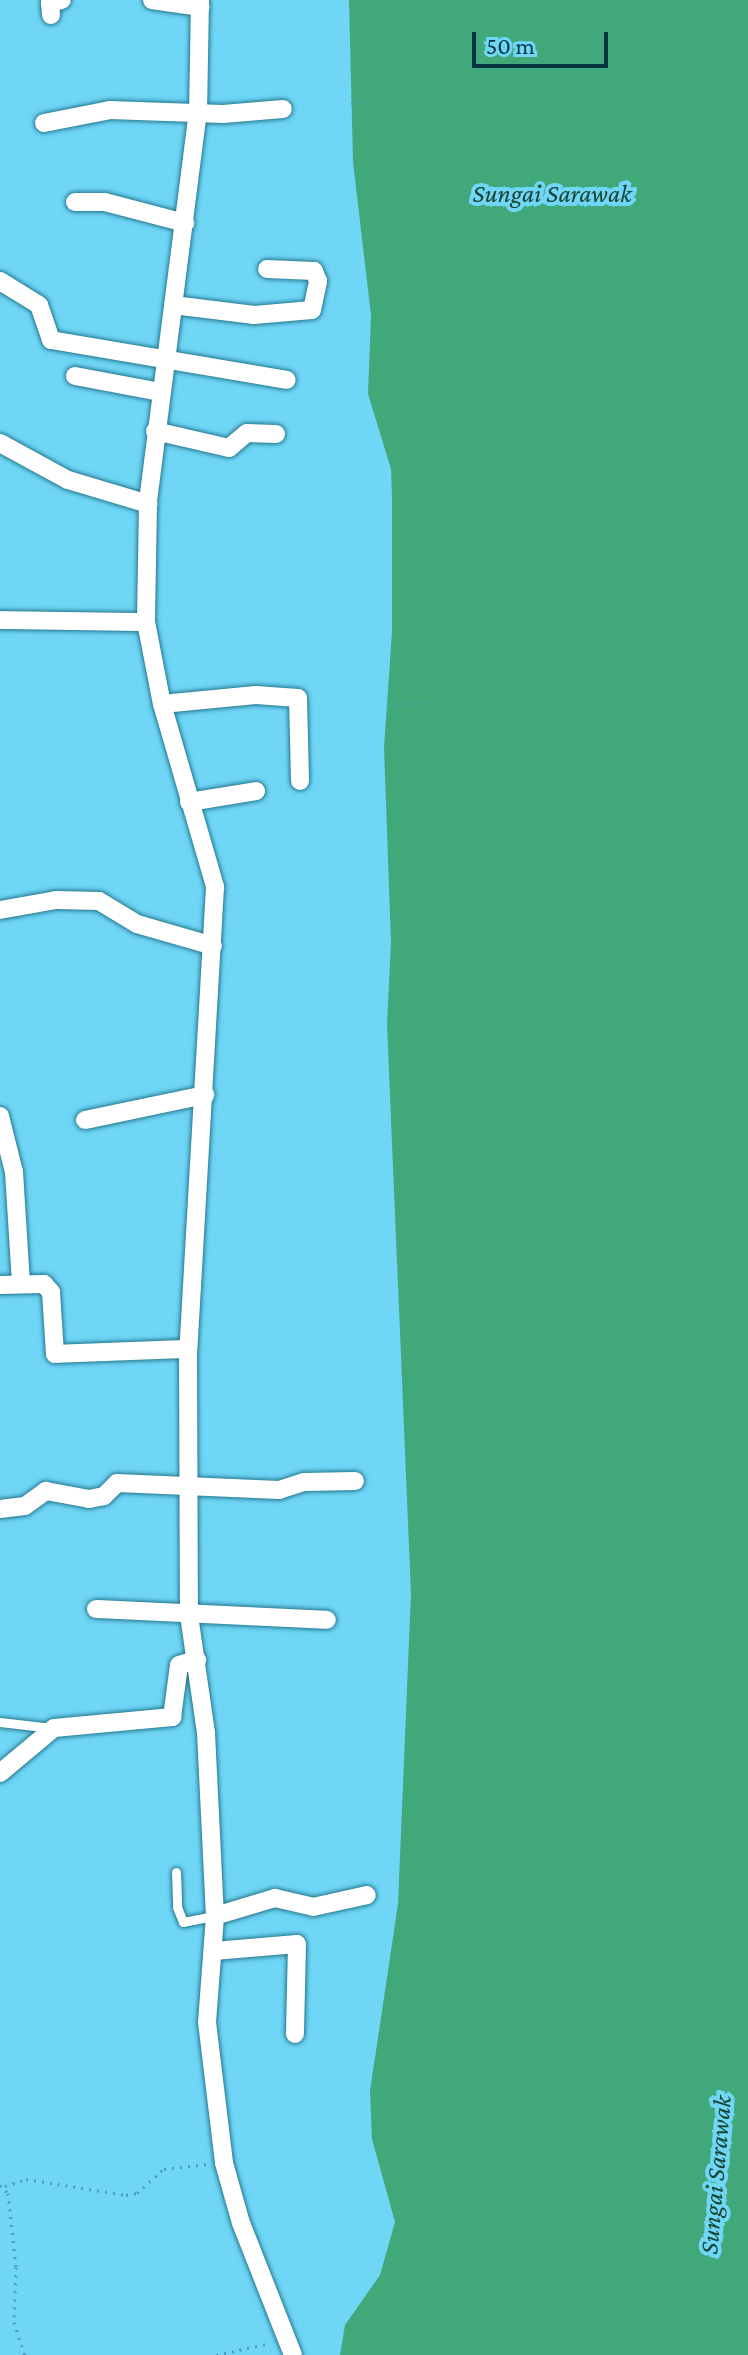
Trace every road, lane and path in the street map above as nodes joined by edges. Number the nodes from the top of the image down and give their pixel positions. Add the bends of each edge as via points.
1 (152, 0) edge
2 (200, 4) edge
3 (369, 101) dead end
4 (351, 103) dead end
5 (283, 109) dead end
6 (198, 111) junction
7 (44, 123) dead end
8 (75, 202) dead end
9 (185, 223) junction
10 (267, 269) dead end
11 (0, 281) edge
12 (173, 305) junction
13 (164, 361) junction
14 (75, 376) dead end
15 (287, 380) dead end
16 (160, 392) junction
17 (155, 431) junction
18 (276, 434) dead end
19 (0, 443) edge
20 (148, 504) junction
21 (0, 620) edge
22 (146, 622) junction
23 (423, 703) dead end
24 (162, 704) junction
25 (388, 704) dead end
26 (300, 781) dead end
27 (256, 791) dead end
28 (189, 802) junction
29 (0, 910) edge
30 (213, 946) junction
31 (205, 1095) junction
32 (0, 1116) edge
33 (85, 1120) dead end
34 (21, 1283) junction
35 (0, 1285) edge
36 (188, 1349) junction
37 (355, 1481) dead end
38 (188, 1489) junction
39 (0, 1509) edge
40 (96, 1609) dead end
41 (189, 1615) junction
42 (327, 1620) dead end
43 (197, 1660) junction
44 (0, 1722) edge
45 (54, 1728) junction
46 (0, 1773) edge
47 (176, 1872) dead end
48 (367, 1895) dead end
49 (215, 1916) junction
50 (214, 1951) junction
51 (295, 2034) dead end
52 (224, 2163) junction
53 (2, 2186) edge
54 (291, 2348) edge
55 (25, 2355) edge
56 (216, 2355) edge

1 - 2 street
2 - 6 street
3 - 4 path
5 - 6 street
6 - 7 street via 110,110
6 - 9 street
8 - 9 street via 105,202
9 - 12 street
10 - 12 street via 314,271 318,281 312,310 254,315
11 - 13 street via 39,305 51,340
12 - 13 street
13 - 15 street
13 - 16 street
14 - 16 street
16 - 17 street
17 - 18 street via 229,448 247,433
17 - 20 street
19 - 20 street via 68,480
20 - 22 street
21 - 22 street
22 - 24 street
23 - 25 path
24 - 26 street via 256,695 298,698
24 - 28 street
27 - 28 street
28 - 30 street via 215,887
29 - 30 street via 56,900 99,901 137,924
30 - 31 street
31 - 33 street
31 - 36 street
32 - 34 street via 14,1172
34 - 35 street
34 - 36 street via 44,1284 51,1292 55,1354
36 - 38 street
37 - 38 street via 304,1482 279,1490
38 - 39 street via 117,1483 104,1496 89,1499 46,1491 25,1506
38 - 41 street
40 - 41 street
41 - 42 street
41 - 43 street
43 - 45 street via 179,1665 172,1717
43 - 49 street
44 - 45 lane
45 - 46 street
47 - 49 lane via 183,1922
48 - 49 street via 313,1907 275,1898
49 - 50 street
50 - 51 street via 297,1944
50 - 52 street via 207,2022
52 - 53 path via 164,2169 137,2193 126,2195 26,2179
52 - 54 street via 241,2223
53 - 55 path via 16,2267 14,2322
54 - 56 path

